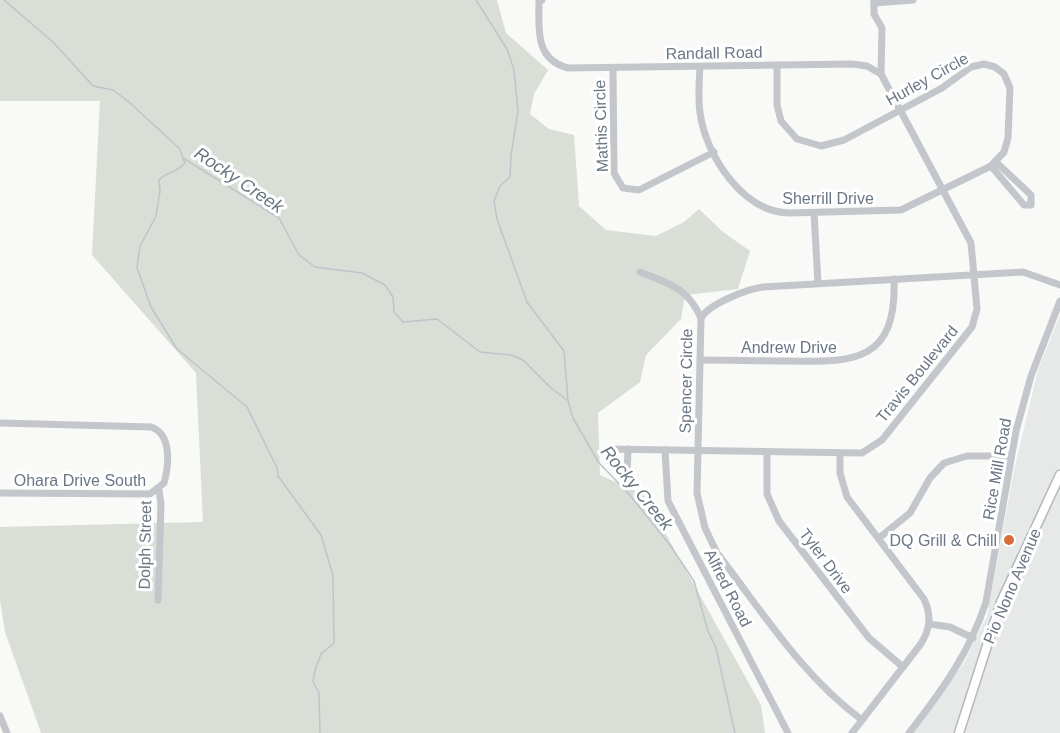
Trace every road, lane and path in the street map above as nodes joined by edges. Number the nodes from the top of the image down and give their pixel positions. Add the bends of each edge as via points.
1 (541, 0) edge
2 (913, 0) edge
3 (874, 1) edge
4 (777, 65) junction
5 (700, 67) junction
6 (613, 68) junction
7 (881, 74) junction
8 (901, 110) junction
9 (714, 152) junction
10 (994, 164) junction
11 (944, 190) junction
12 (814, 213) junction
13 (640, 272) dead end
14 (976, 275) junction
15 (894, 279) junction
16 (818, 283) junction
17 (1060, 285) edge
18 (1060, 301) edge
19 (701, 318) junction
20 (700, 360) junction
21 (0, 423) edge
22 (607, 449) dead end
23 (628, 449) junction
24 (665, 450) junction
25 (698, 451) junction
26 (768, 452) junction
27 (840, 454) junction
28 (1011, 456) junction
29 (627, 475) dead end
30 (1060, 475) edge
31 (159, 490) junction
32 (0, 493) edge
33 (879, 538) junction
34 (158, 600) dead end
35 (929, 624) junction
36 (973, 638) junction
37 (903, 667) junction
38 (0, 716) edge
39 (862, 720) junction
40 (4, 731) edge
41 (788, 733) edge
42 (852, 733) edge
43 (909, 733) edge
44 (959, 733) edge

1 - 6 street, Randall Road via 539,38 548,58 568,68
2 - 3 street
3 - 7 street via 874,14 882,28
4 - 5 street, Randall Road
4 - 7 street, Randall Road via 861,64
4 - 8 street, Hurley Circle via 779,116 787,130 802,142 833,145
5 - 6 street, Randall Road
5 - 9 street, Sherrill Drive via 700,113
6 - 9 street, Mathis Circle via 614,173 623,188 639,190
7 - 8 street, Travis Boulevard
8 - 10 street, Hurley Circle via 971,67 995,67 1010,87 1007,145
8 - 11 street, Travis Boulevard
9 - 12 street, Sherrill Drive via 738,190 757,205 776,212
10 - 10 street via 1031,195 1031,205 1024,205
10 - 11 street
11 - 12 street, Sherrill Drive via 901,210
11 - 14 street, Travis Boulevard via 970,239
12 - 16 street
13 - 19 street via 681,290
14 - 15 street, Spencer Circle
14 - 17 street, Spencer Circle via 1023,272
14 - 27 street, Travis Boulevard via 976,314 969,331 882,440 862,453
15 - 16 street, Spencer Circle
15 - 20 street, Andrew Drive via 894,310 888,328 877,343 857,357 831,363
16 - 19 street, Spencer Circle via 754,288 708,309
18 - 28 street, Rice Mill Road via 1031,376
19 - 20 street, Spencer Circle
20 - 25 street, Spencer Circle
21 - 31 street, Dolph Street via 155,429 167,446 165,479
22 - 23 street, Travis Boulevard
23 - 24 street, Travis Boulevard
23 - 29 street
24 - 25 street, Travis Boulevard
24 - 41 street, Alfred Road via 668,501
25 - 26 street, Travis Boulevard
25 - 39 street, Spencer Circle via 699,504 717,553 823,688
26 - 27 street, Travis Boulevard
26 - 37 street, Tyler Drive via 767,490 779,521 869,638
27 - 33 street via 840,473 848,497
28 - 33 street via 967,456 944,463 930,478 910,513
28 - 36 street, Rice Mill Road via 986,602
30 - 44 main road, Pio Nono Avenue via 1001,602
31 - 32 street, Ohara Drive South via 146,495
31 - 34 street, Dolph Street
33 - 35 street via 924,599
35 - 36 street via 951,627
35 - 37 street
36 - 43 street, Rice Mill Road via 951,677
37 - 39 street
38 - 40 street
39 - 42 street

